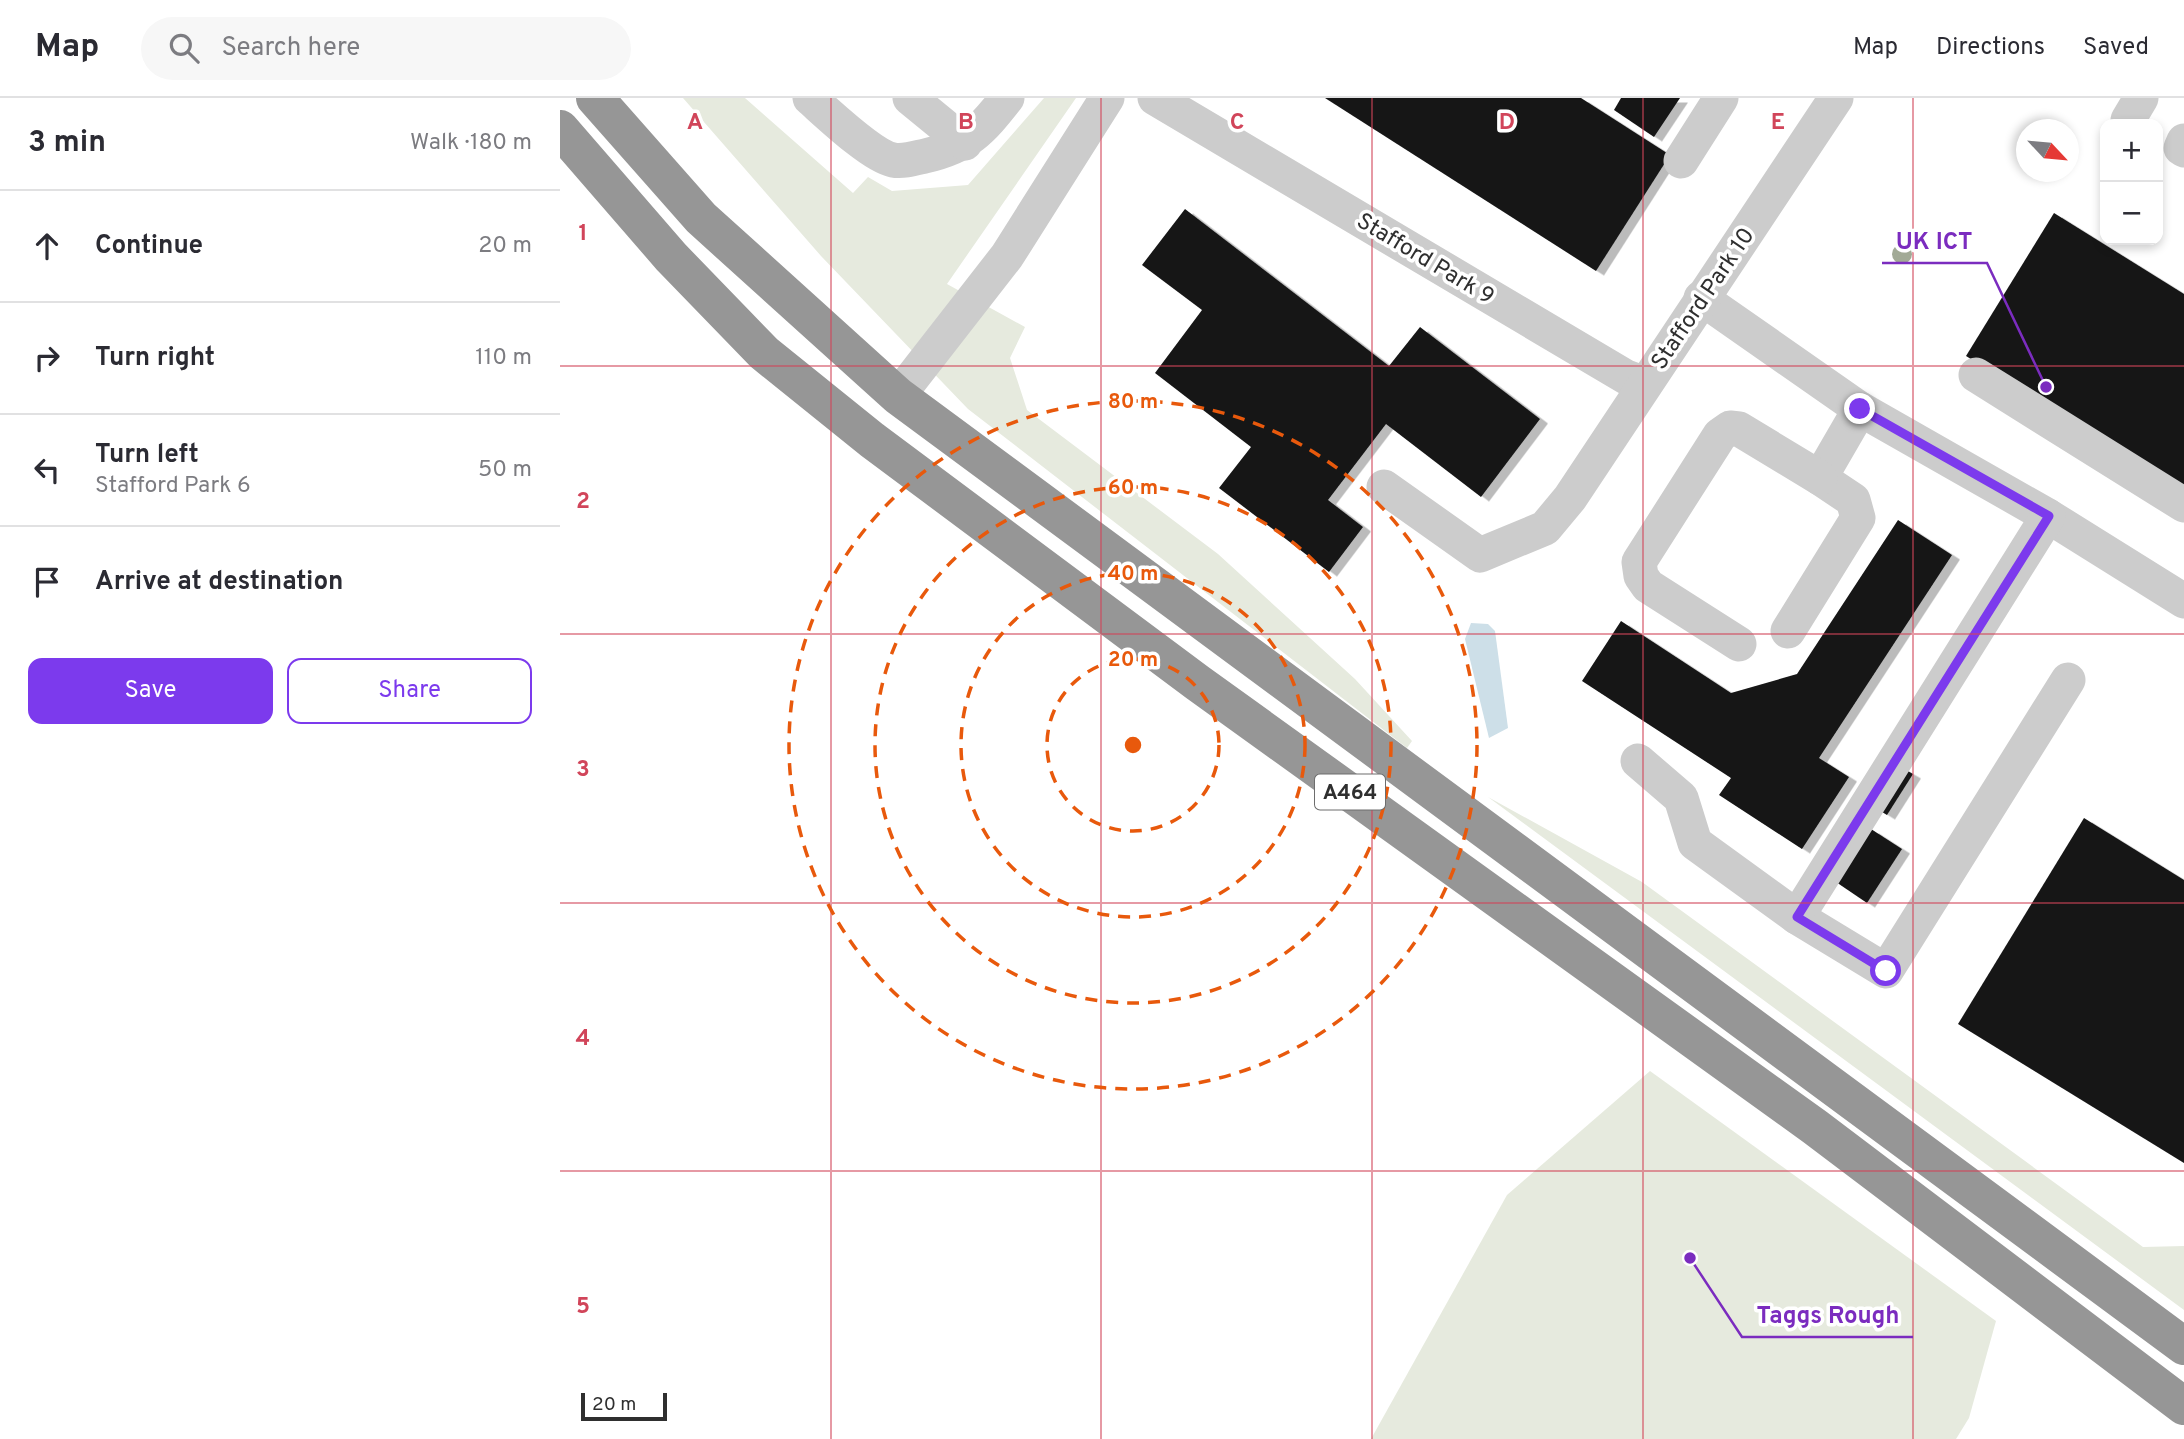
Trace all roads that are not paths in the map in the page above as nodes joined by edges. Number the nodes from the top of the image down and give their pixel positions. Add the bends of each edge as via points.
1 (595, 98) edge
2 (810, 98) edge
3 (910, 98) edge
4 (1007, 98) edge
5 (1107, 98) edge
6 (1155, 98) edge
7 (1721, 98) edge
8 (1836, 98) edge
9 (560, 129) edge
10 (2184, 141) edge
11 (965, 143) junction
12 (2184, 150) edge
13 (1681, 161) dead end
14 (1700, 298) junction
15 (1976, 375) dead end
16 (1645, 384) junction
17 (898, 396) junction
18 (1860, 409) junction
19 (1820, 478) junction
20 (1384, 487) dead end
21 (2184, 505) edge
22 (2049, 516) junction
23 (2184, 601) edge
24 (1788, 631) dead end
25 (1739, 644) dead end
26 (2068, 680) dead end
27 (1638, 761) dead end
28 (1797, 917) junction
29 (2184, 1346) edge
30 (2184, 1406) edge

1 - 17 highway, A464 via 701,218
2 - 11 street via 892,160
3 - 11 street
4 - 11 street
5 - 17 street via 1007,256
6 - 16 street, Stafford Park 9 via 1626,377
7 - 13 street
8 - 14 street, Stafford Park 10
9 - 30 highway, A464 via 671,257 764,354 873,440 1198,683 1815,1127
10 - 12 street
14 - 16 street, Stafford Park 10
14 - 18 street
15 - 21 street
16 - 20 street, Stafford Park 10 via 1545,528 1480,555
17 - 29 highway, A464
18 - 19 street
18 - 22 street
19 - 24 street via 1853,500 1858,518
19 - 25 street via 1730,428 1720,435 1639,562 1640,576 1648,586
22 - 23 street
22 - 28 street
26 - 28 street via 1886,971
27 - 28 street via 1681,798 1695,843

